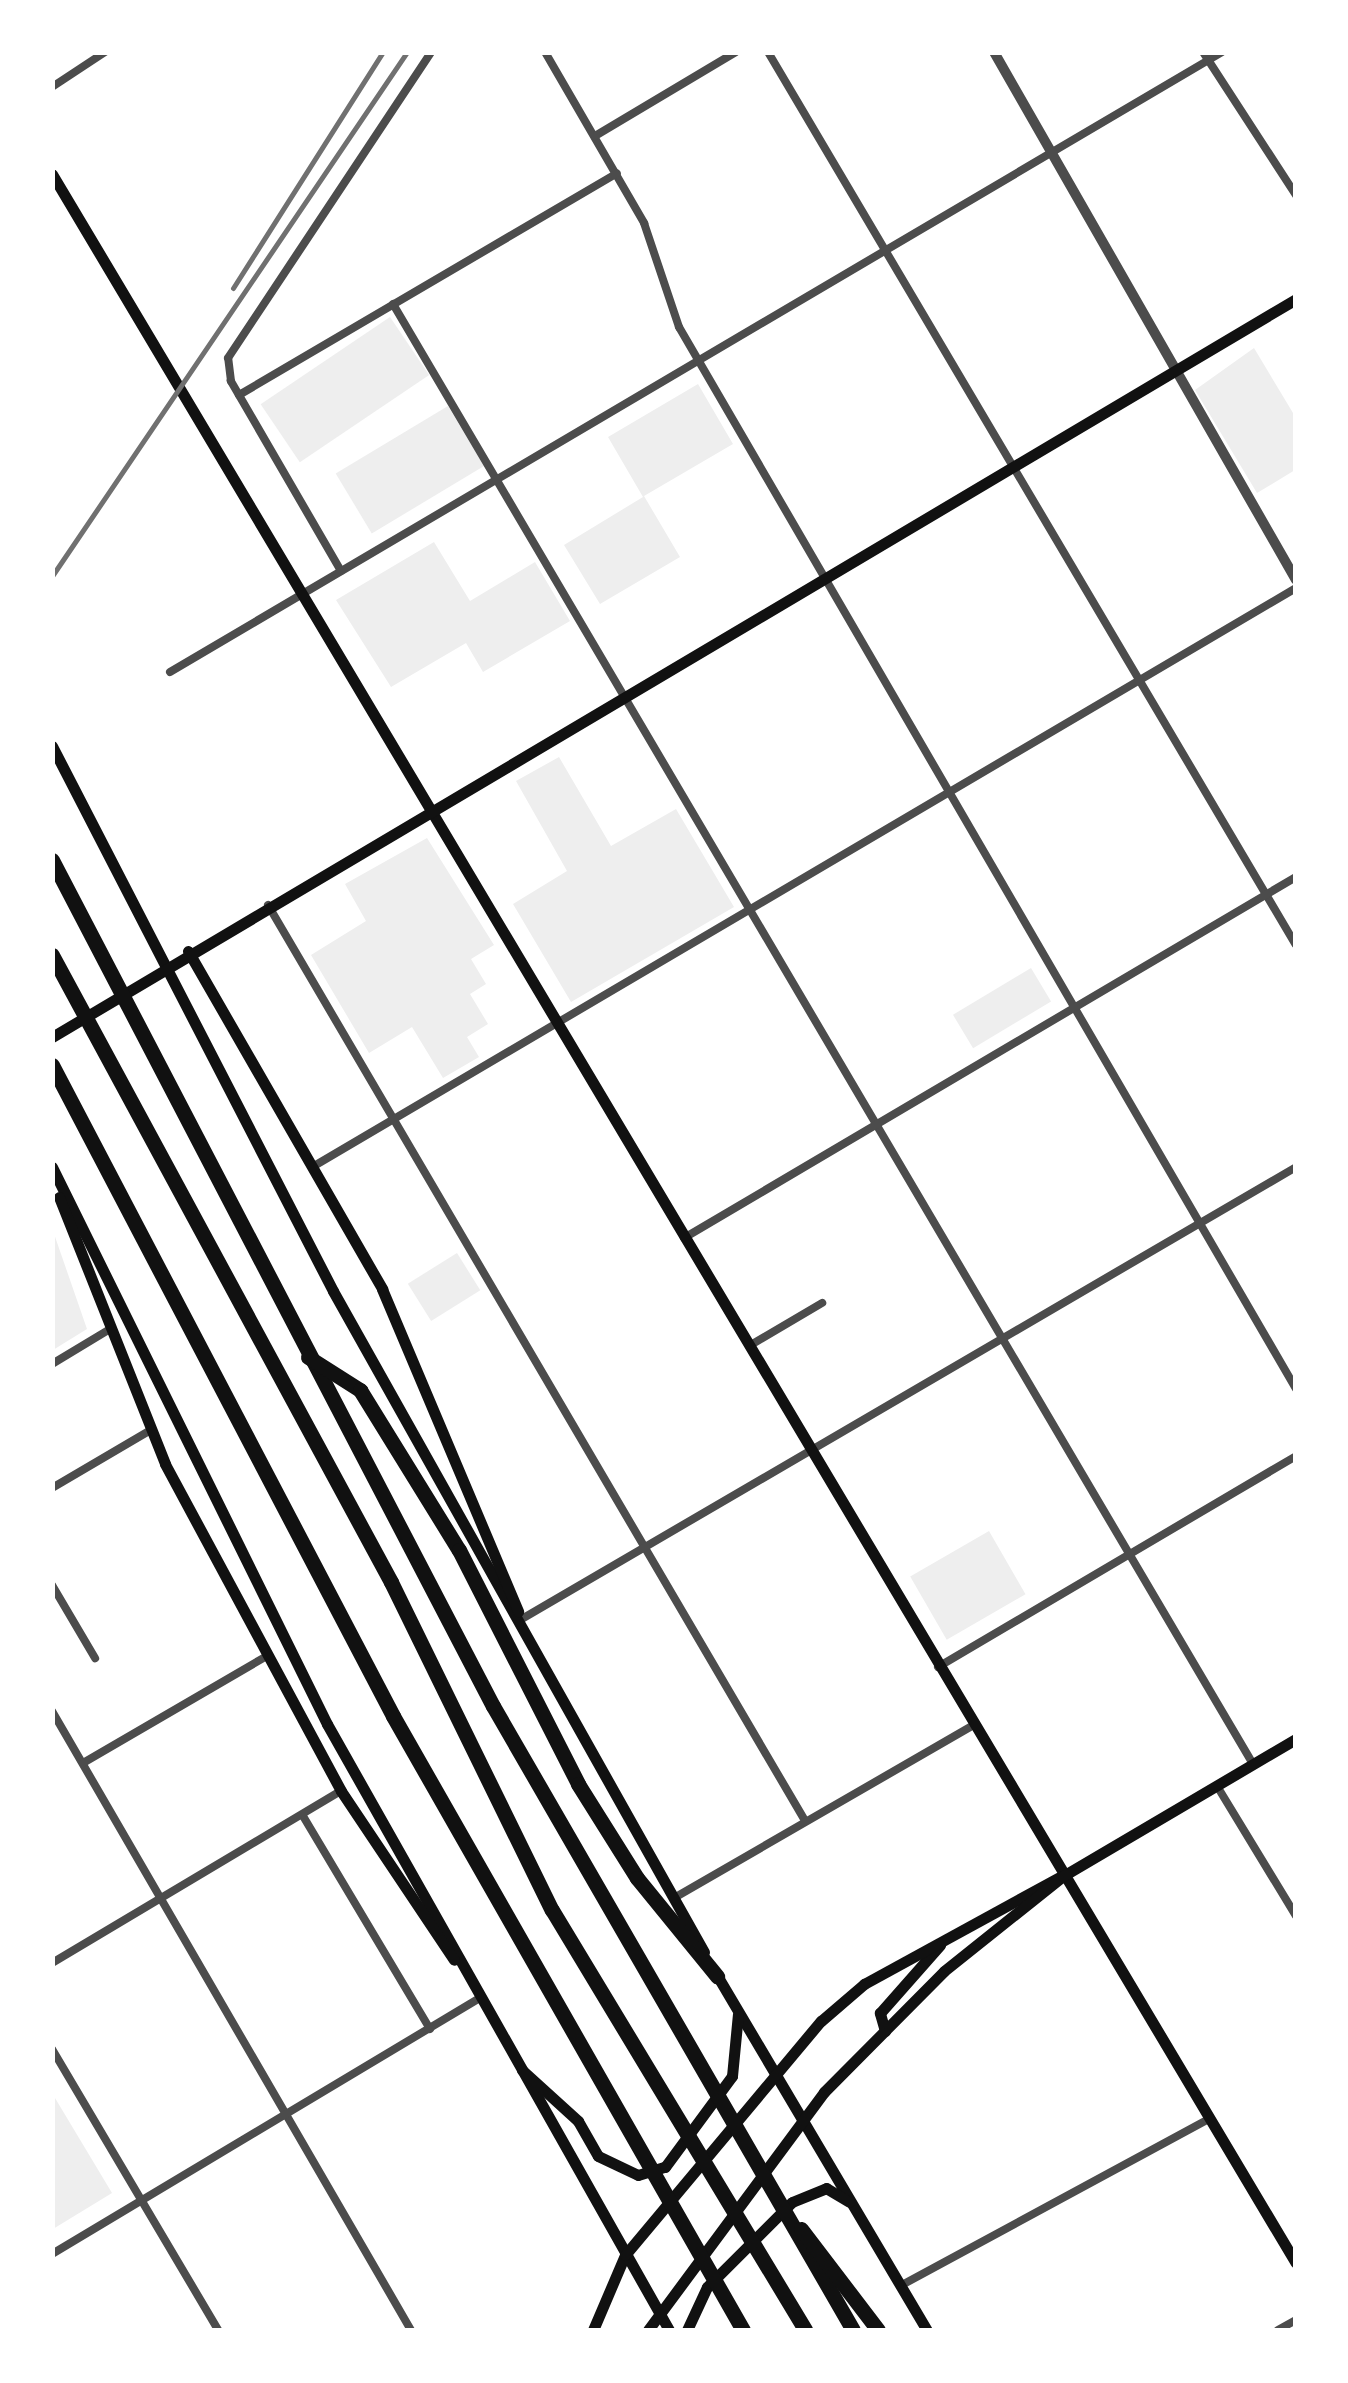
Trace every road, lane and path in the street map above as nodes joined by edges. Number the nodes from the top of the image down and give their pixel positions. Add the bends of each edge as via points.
1 (105, 52) edge
2 (431, 52) edge
3 (545, 52) edge
4 (736, 52) edge
5 (768, 52) edge
6 (994, 52) edge
7 (1203, 52) edge
8 (1222, 52) edge
9 (1213, 58) junction
10 (52, 88) edge
11 (595, 136) junction
12 (1052, 153) junction
13 (617, 172) junction
14 (52, 174) edge
15 (1296, 195) edge
16 (887, 250) junction
17 (1296, 299) edge
18 (394, 304) junction
19 (698, 361) junction
20 (1176, 372) junction
21 (239, 395) junction
22 (1013, 464) junction
23 (497, 479) junction
24 (341, 571) junction
25 (823, 578) junction
26 (1296, 580) edge
27 (1296, 588) edge
28 (303, 593) junction
29 (170, 672) dead end
30 (1140, 680) junction
31 (627, 693) junction
32 (52, 746) edge
33 (951, 791) junction
34 (428, 810) junction
35 (52, 860) edge
36 (1296, 877) edge
37 (1266, 894) junction
38 (268, 905) junction
39 (754, 908) junction
40 (1296, 945) edge
41 (188, 951) junction
42 (52, 955) edge
43 (1078, 1005) junction
44 (559, 1022) junction
45 (52, 1038) edge
46 (52, 1065) edge
47 (394, 1119) junction
48 (880, 1123) junction
49 (314, 1166) junction
50 (1296, 1167) edge
51 (52, 1168) edge
52 (52, 1179) edge
53 (1200, 1224) junction
54 (683, 1239) junction
55 (822, 1304) dead end
56 (110, 1330) junction
57 (1006, 1338) junction
58 (749, 1346) junction
59 (304, 1354) junction
60 (52, 1364) edge
61 (1296, 1389) edge
62 (149, 1431) junction
63 (812, 1452) junction
64 (1296, 1456) edge
65 (52, 1488) edge
66 (648, 1546) junction
67 (1131, 1553) junction
68 (52, 1585) edge
69 (520, 1620) junction
70 (265, 1657) junction
71 (95, 1658) dead end
72 (938, 1667) junction
73 (52, 1711) edge
74 (970, 1727) junction
75 (1296, 1739) edge
76 (83, 1762) junction
77 (1253, 1764) junction
78 (1216, 1786) junction
79 (341, 1791) junction
80 (303, 1816) junction
81 (804, 1820) junction
82 (1063, 1876) junction
83 (164, 1897) junction
84 (674, 1898) junction
85 (1296, 1916) edge
86 (942, 1942) junction
87 (52, 1963) edge
88 (717, 1976) junction
89 (479, 1998) junction
90 (738, 2012) junction
91 (430, 2029) junction
92 (885, 2031) junction
93 (52, 2049) edge
94 (512, 2060) junction
95 (771, 2070) junction
96 (291, 2115) junction
97 (1209, 2119) junction
98 (802, 2120) junction
99 (143, 2201) junction
100 (852, 2204) junction
101 (52, 2254) edge
102 (625, 2255) junction
103 (1296, 2264) edge
104 (823, 2266) junction
105 (900, 2286) junction
106 (658, 2312) junction
107 (1296, 2320) edge
108 (741, 2327) edge
109 (218, 2330) edge
110 (411, 2330) edge
111 (592, 2330) edge
112 (648, 2330) edge
113 (669, 2330) edge
114 (687, 2330) edge
115 (805, 2330) edge
116 (853, 2330) edge
117 (878, 2330) edge
118 (927, 2330) edge
119 (1278, 2330) edge

1 - 10 street
2 - 21 street via 228,358
3 - 11 street
4 - 11 street
5 - 16 street
6 - 12 street
7 - 9 street
8 - 9 street
9 - 12 street
9 - 15 street
11 - 13 street
12 - 16 street
12 - 20 street
13 - 18 street
13 - 19 street
14 - 28 main road
16 - 19 street
16 - 22 street
17 - 20 main road
18 - 21 street
18 - 23 street
19 - 23 street
19 - 25 street
20 - 22 main road
20 - 26 street
21 - 24 street
22 - 25 main road
22 - 30 street
23 - 24 street
23 - 31 street
24 - 28 street
25 - 31 main road
25 - 33 street
27 - 30 street
28 - 29 street
28 - 34 main road
30 - 33 street
30 - 37 street
31 - 34 main road
31 - 39 street
32 - 69 main road
33 - 39 street
33 - 43 street
34 - 38 main road
34 - 44 main road
35 - 59 highway
36 - 37 street
37 - 40 street
37 - 43 street
38 - 41 main road
38 - 47 street
39 - 44 street
39 - 48 street
41 - 45 main road
41 - 49 main road
42 - 115 highway via 391,1582 552,1910
43 - 48 street
43 - 53 street
44 - 47 street
44 - 54 main road
46 - 108 highway via 394,1716
47 - 49 street
47 - 66 street
48 - 54 street
48 - 57 street
49 - 69 main road via 411,1352 516,1592
50 - 53 street
51 - 89 main road via 327,1724
52 - 56 main road
53 - 57 street
53 - 61 street
54 - 58 main road
55 - 58 street
56 - 60 street
56 - 62 main road
57 - 63 street
57 - 67 street
58 - 63 main road
59 - 88 highway via 360,1390 459,1550 578,1784 637,1878
59 - 104 highway via 769,2191
62 - 65 street
62 - 70 main road
63 - 66 street
63 - 72 main road
64 - 67 street
66 - 69 street
66 - 81 street
67 - 72 street
67 - 77 street
68 - 71 street
69 - 84 main road
70 - 76 street
70 - 79 main road
72 - 74 main road
73 - 76 street
74 - 81 street
74 - 82 main road
75 - 77 main road
76 - 83 street
77 - 78 main road
78 - 82 main road
78 - 85 street
79 - 80 street
79 - 89 main road
80 - 83 street
80 - 91 street
81 - 84 street
82 - 86 main road via 1038,1881
82 - 92 main road via 986,1933
82 - 97 main road
83 - 87 street
83 - 96 street
84 - 88 main road
86 - 92 main road via 880,2014
86 - 95 main road via 864,1984
88 - 90 main road
89 - 91 street
89 - 94 main road
90 - 94 main road via 732,2076 665,2167 638,2176 598,2156 578,2121
90 - 95 main road
91 - 96 street
92 - 98 main road
93 - 99 street
94 - 102 main road
95 - 98 main road
95 - 102 main road
96 - 99 street
96 - 110 street
97 - 103 main road
97 - 105 street
98 - 100 main road
98 - 106 main road
99 - 101 street
99 - 109 street
100 - 105 main road
100 - 114 main road via 826,2188 792,2202 707,2287
102 - 106 main road
102 - 111 main road
104 - 116 highway
104 - 117 highway
105 - 118 main road
106 - 112 main road
106 - 113 main road
107 - 119 street

